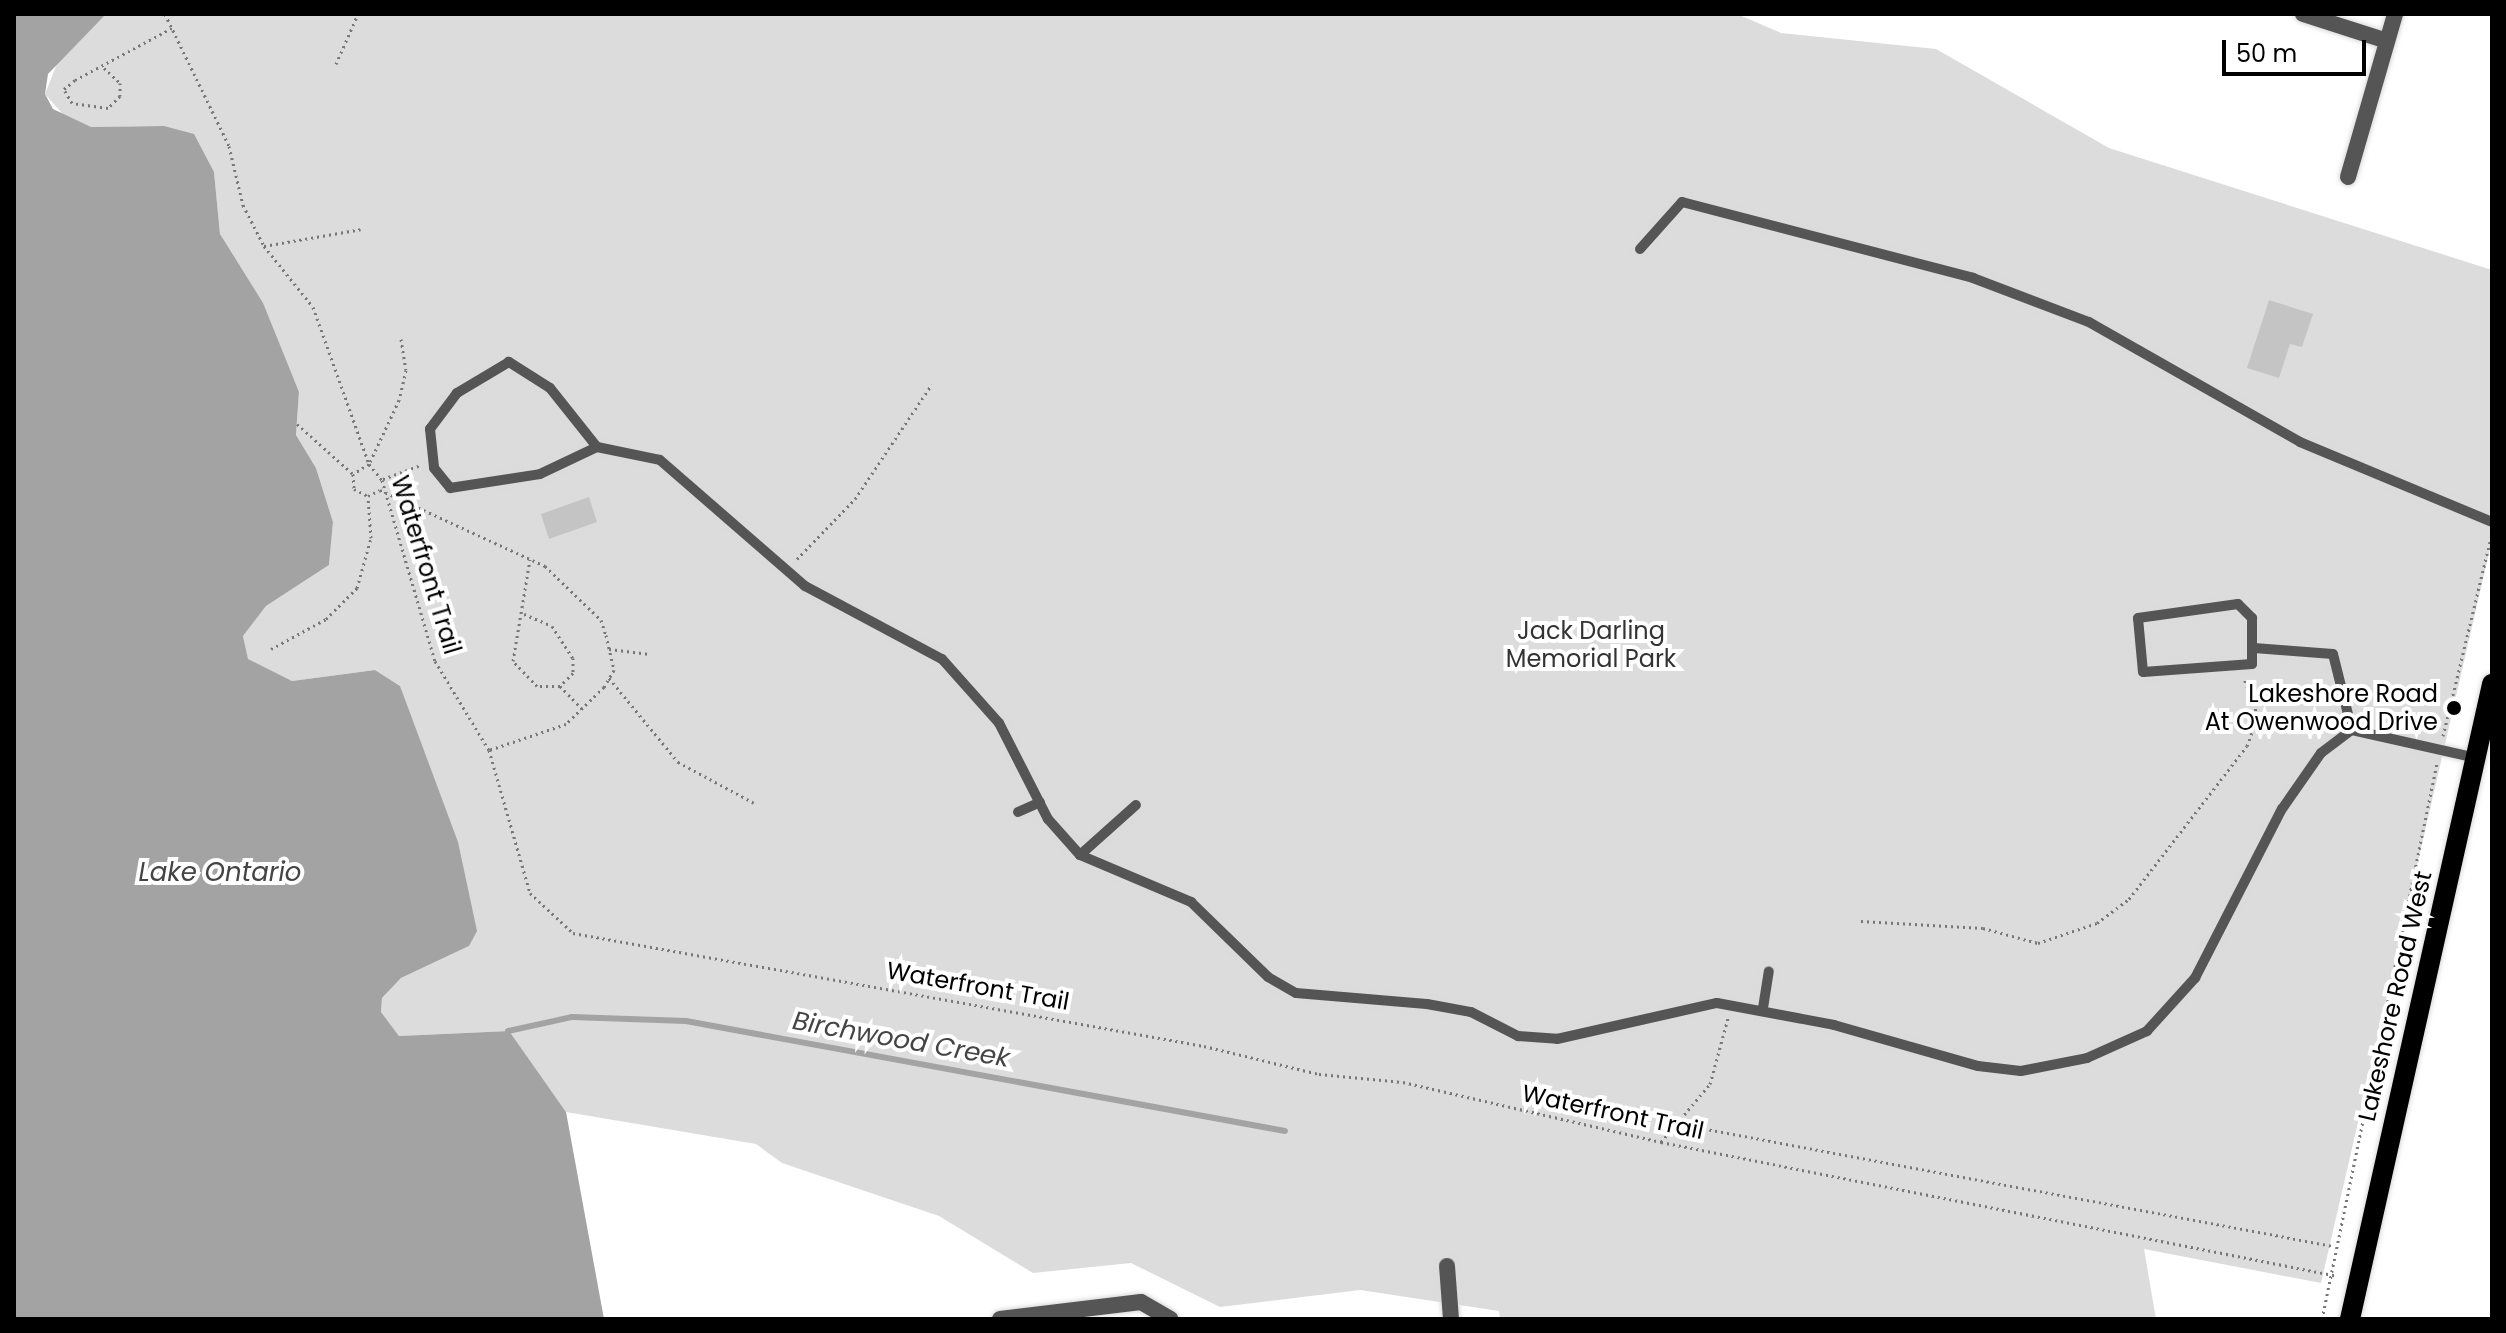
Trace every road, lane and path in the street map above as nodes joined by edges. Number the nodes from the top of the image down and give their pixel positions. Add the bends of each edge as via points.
1 (165, 14) edge
2 (358, 14) edge
3 (2303, 14) edge
4 (2395, 14) edge
5 (172, 28) junction
6 (2387, 41) junction
7 (336, 64) dead end
8 (104, 68) junction
9 (2348, 177) dead end
10 (361, 229) dead end
11 (264, 246) junction
12 (1640, 249) dead end
13 (401, 339) dead end
14 (932, 384) dead end
15 (297, 424) dead end
16 (597, 447) junction
17 (432, 460) junction
18 (369, 464) junction
19 (353, 474) junction
20 (382, 480) junction
21 (380, 490) junction
22 (368, 496) junction
23 (2492, 522) edge
24 (2491, 538) edge
25 (530, 559) junction
26 (787, 572) junction
27 (524, 614) junction
28 (2254, 648) junction
29 (271, 649) dead end
30 (609, 649) junction
31 (648, 654) dead end
32 (2240, 666) junction
33 (609, 678) junction
34 (2492, 684) edge
35 (560, 686) junction
36 (582, 709) junction
37 (2447, 721) dead end
38 (2352, 730) junction
39 (489, 750) junction
40 (2476, 758) junction
41 (2432, 783) dead end
42 (1040, 802) junction
43 (754, 803) dead end
44 (1136, 805) dead end
45 (1018, 812) dead end
46 (1080, 855) junction
47 (1861, 921) dead end
48 (1769, 971) dead end
49 (1729, 1003) junction
50 (1763, 1008) junction
51 (1674, 1123) junction
52 (1661, 1142) junction
53 (2333, 1246) junction
54 (1447, 1266) dead end
55 (2332, 1274) junction
56 (1169, 1316) edge
57 (1000, 1319) edge
58 (1451, 1319) edge
59 (2322, 1319) edge
60 (2350, 1319) edge

1 - 5 path, Waterfront Trail
2 - 7 path
3 - 6 street
4 - 6 street
5 - 8 path via 115,54
5 - 11 path, Waterfront Trail via 229,146 243,205
6 - 9 street
8 - 8 path via 120,83 120,96 108,108 72,103 64,89
10 - 11 path
11 - 18 path, Waterfront Trail via 313,307
12 - 23 lane via 1682,202 1973,278 2089,322 2300,442
13 - 18 path via 406,370 399,400
14 - 26 path via 855,499
15 - 19 path
16 - 17 lane via 563,467 472,489 450,488
16 - 17 lane via 550,388 509,362 434,415
16 - 26 lane via 643,452 679,472
17 - 20 path
18 - 19 path
18 - 20 path, Waterfront Trail
19 - 22 path via 354,489
20 - 21 path, Waterfront Trail
21 - 22 path
21 - 25 path
21 - 39 path, Waterfront Trail via 435,661
22 - 29 path via 371,538 357,588 326,619
24 - 37 path
25 - 27 path
25 - 30 path via 601,620
26 - 42 lane via 942,659 999,723
27 - 35 path via 552,626 573,658 573,673
27 - 35 path via 511,649 518,672 537,686
28 - 32 lane via 2252,664
28 - 32 lane via 2252,618 2238,604 2138,618 2143,672
28 - 38 lane via 2333,654
30 - 31 path
30 - 33 path
32 - 47 path via 2258,716 2247,746 2129,899 2097,923 2038,943 1983,928
33 - 36 path
33 - 43 path via 678,762 716,789
34 - 40 main road, Lakeshore Road West
35 - 36 path
36 - 39 path via 540,738
38 - 40 lane
38 - 50 lane via 2321,753 2282,809 2195,978 2147,1031 2118,1047 2058,1067 1992,1067
39 - 52 path, Waterfront Trail via 530,893 573,933 1189,1043 1319,1074 1403,1082
40 - 60 main road, Lakeshore Road West
41 - 53 path
42 - 45 lane
42 - 46 lane
44 - 46 lane
46 - 49 lane via 1191,902 1268,977 1323,1001 1427,1004 1471,1012 1518,1036 1557,1039 1671,1008
48 - 50 lane
49 - 50 lane
49 - 51 path via 1710,1084
51 - 52 path
51 - 53 path
52 - 55 path, Waterfront Trail
53 - 55 path
54 - 58 street
55 - 59 path
56 - 57 street via 1141,1302

